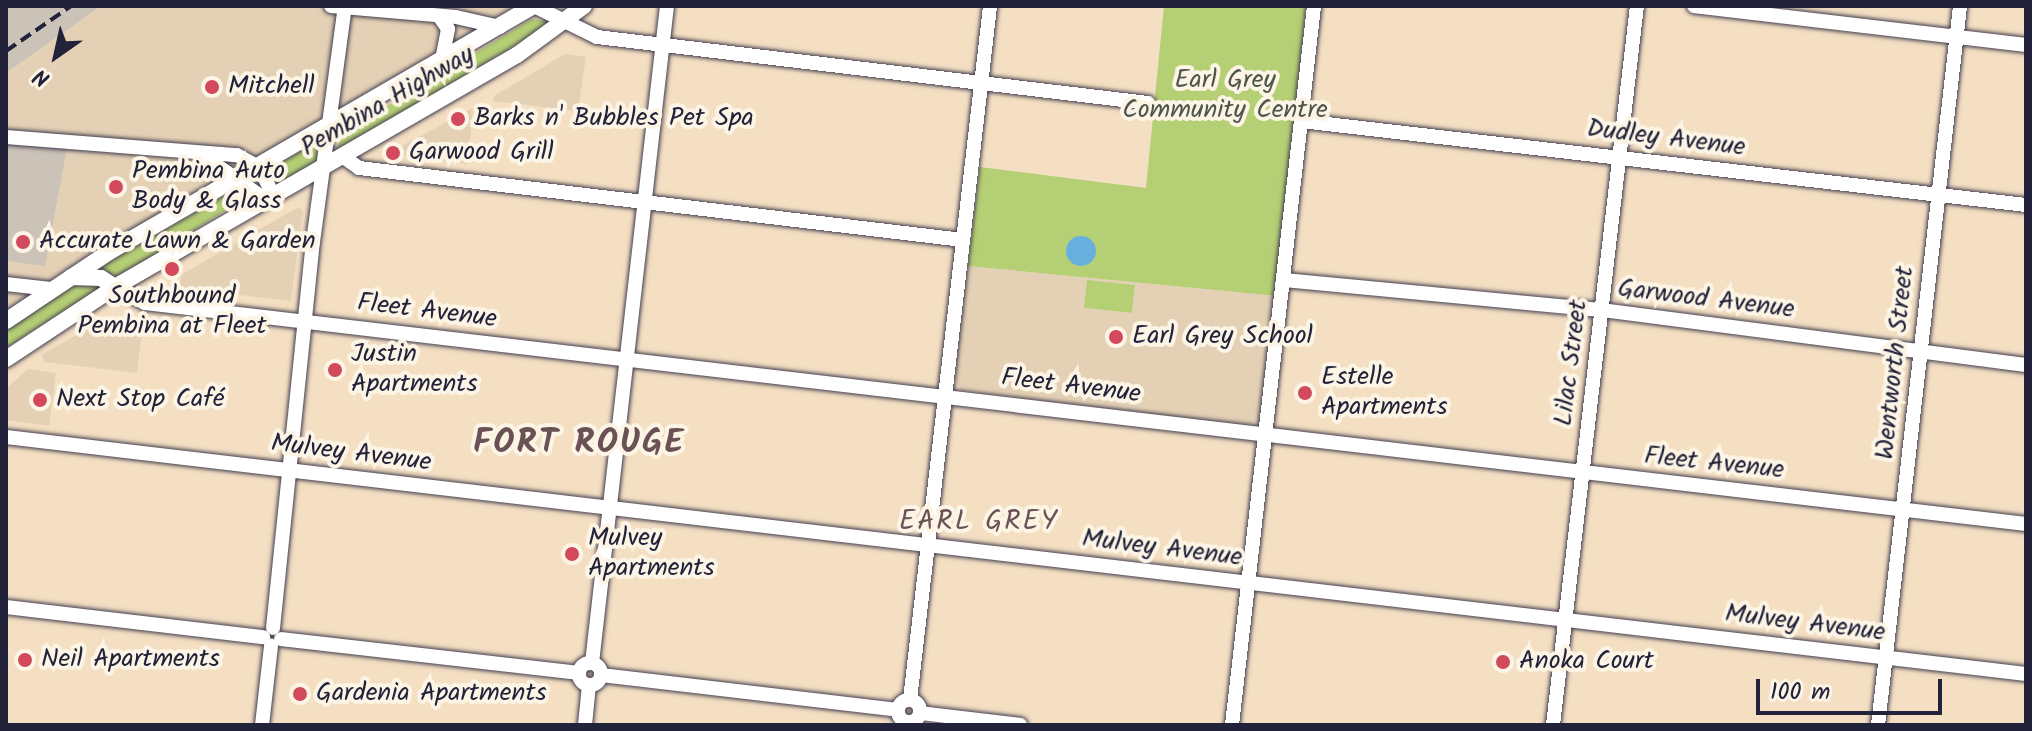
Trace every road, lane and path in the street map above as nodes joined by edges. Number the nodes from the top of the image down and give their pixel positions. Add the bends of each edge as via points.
1 (340, 6) edge
2 (533, 6) edge
3 (584, 6) edge
4 (667, 6) edge
5 (990, 6) edge
6 (1314, 6) edge
7 (1637, 6) edge
8 (1694, 6) edge
9 (1960, 6) edge
10 (439, 16) junction
11 (565, 21) junction
12 (500, 27) junction
13 (1957, 37) junction
14 (2026, 45) edge
15 (662, 46) junction
16 (442, 60) junction
17 (981, 84) junction
18 (1148, 103) dead end
19 (1301, 121) junction
20 (331, 124) junction
21 (6, 137) edge
22 (202, 155) junction
23 (342, 156) junction
24 (1621, 158) junction
25 (259, 167) junction
26 (323, 167) junction
27 (237, 179) junction
28 (1939, 195) junction
29 (270, 198) junction
30 (645, 202) junction
31 (2026, 205) edge
32 (963, 240) junction
33 (70, 277) junction
34 (1283, 280) junction
35 (6, 284) edge
36 (115, 287) junction
37 (51, 289) junction
38 (1602, 310) junction
39 (6, 321) edge
40 (307, 322) junction
41 (1921, 352) junction
42 (6, 359) edge
43 (626, 361) junction
44 (2026, 365) edge
45 (945, 397) junction
46 (1267, 434) junction
47 (6, 437) edge
48 (291, 471) junction
49 (1583, 474) junction
50 (610, 508) junction
51 (1903, 509) junction
52 (2026, 524) edge
53 (928, 545) junction
54 (1249, 583) junction
55 (6, 607) edge
56 (1566, 620) junction
57 (272, 638) junction
58 (1886, 657) junction
59 (597, 669) junction
60 (579, 673) junction
61 (2026, 674) edge
62 (589, 685) junction
63 (908, 718) edge
64 (262, 725) edge
65 (585, 725) edge
66 (1020, 725) edge
67 (1232, 725) edge
68 (1553, 725) edge
69 (1878, 725) edge

1 - 10 street
1 - 20 street
2 - 11 street
2 - 12 main road, Pembina Highway
3 - 11 main road, Pembina Highway
4 - 15 street
5 - 17 street
6 - 19 street
7 - 24 street, Lilac Street
8 - 13 street
9 - 13 street, Wentworth Street
10 - 12 street
10 - 16 street via 448,29
11 - 15 street via 597,37
11 - 23 main road, Pembina Highway
12 - 16 main road, Pembina Highway
13 - 14 street
13 - 28 street, Wentworth Street
15 - 17 street
15 - 30 street
16 - 20 main road, Pembina Highway
17 - 18 street
17 - 32 street
19 - 24 street, Dudley Avenue
19 - 34 street
20 - 25 main road, Pembina Highway
20 - 26 street
21 - 22 street
22 - 25 street via 237,155
22 - 27 street
23 - 26 main road, Pembina Highway
23 - 30 street via 359,168
24 - 28 street, Dudley Avenue
24 - 38 street, Lilac Street
25 - 27 main road, Pembina Highway
25 - 29 street
26 - 29 main road, Pembina Highway
26 - 40 street
27 - 29 street
27 - 33 main road, Pembina Highway
28 - 31 street, Dudley Avenue
28 - 41 street, Wentworth Street
29 - 36 main road, Pembina Highway
30 - 32 street
30 - 43 street
32 - 45 street
33 - 36 main road via 89,275
33 - 37 main road, Pembina Highway
34 - 38 street, Garwood Avenue
34 - 46 street
35 - 37 street
36 - 40 street, Fleet Avenue via 134,301
36 - 42 main road, Pembina Highway
37 - 39 main road, Pembina Highway
38 - 41 street, Garwood Avenue
38 - 49 street, Lilac Street
40 - 43 street, Fleet Avenue
40 - 48 street
41 - 44 street, Garwood Avenue
41 - 51 street, Wentworth Street
43 - 45 street, Fleet Avenue
43 - 50 street
45 - 46 street, Fleet Avenue
45 - 53 street
46 - 49 street, Fleet Avenue
46 - 54 street
47 - 48 street, Mulvey Avenue
48 - 50 street, Mulvey Avenue
48 - 57 street
49 - 51 street, Fleet Avenue
49 - 56 street, Lilac Street
50 - 53 street, Mulvey Avenue
50 - 59 street
51 - 52 street, Fleet Avenue
51 - 58 street, Wentworth Street
53 - 54 street, Mulvey Avenue
53 - 63 street
54 - 56 street, Mulvey Avenue
54 - 67 street
55 - 57 street
56 - 58 street, Mulvey Avenue
56 - 68 street, Lilac Street
57 - 60 street
57 - 64 street
58 - 61 street, Mulvey Avenue
58 - 69 street, Wentworth Street
59 - 60 street
59 - 62 street
59 - 63 street
60 - 62 street
62 - 65 street
63 - 66 street

